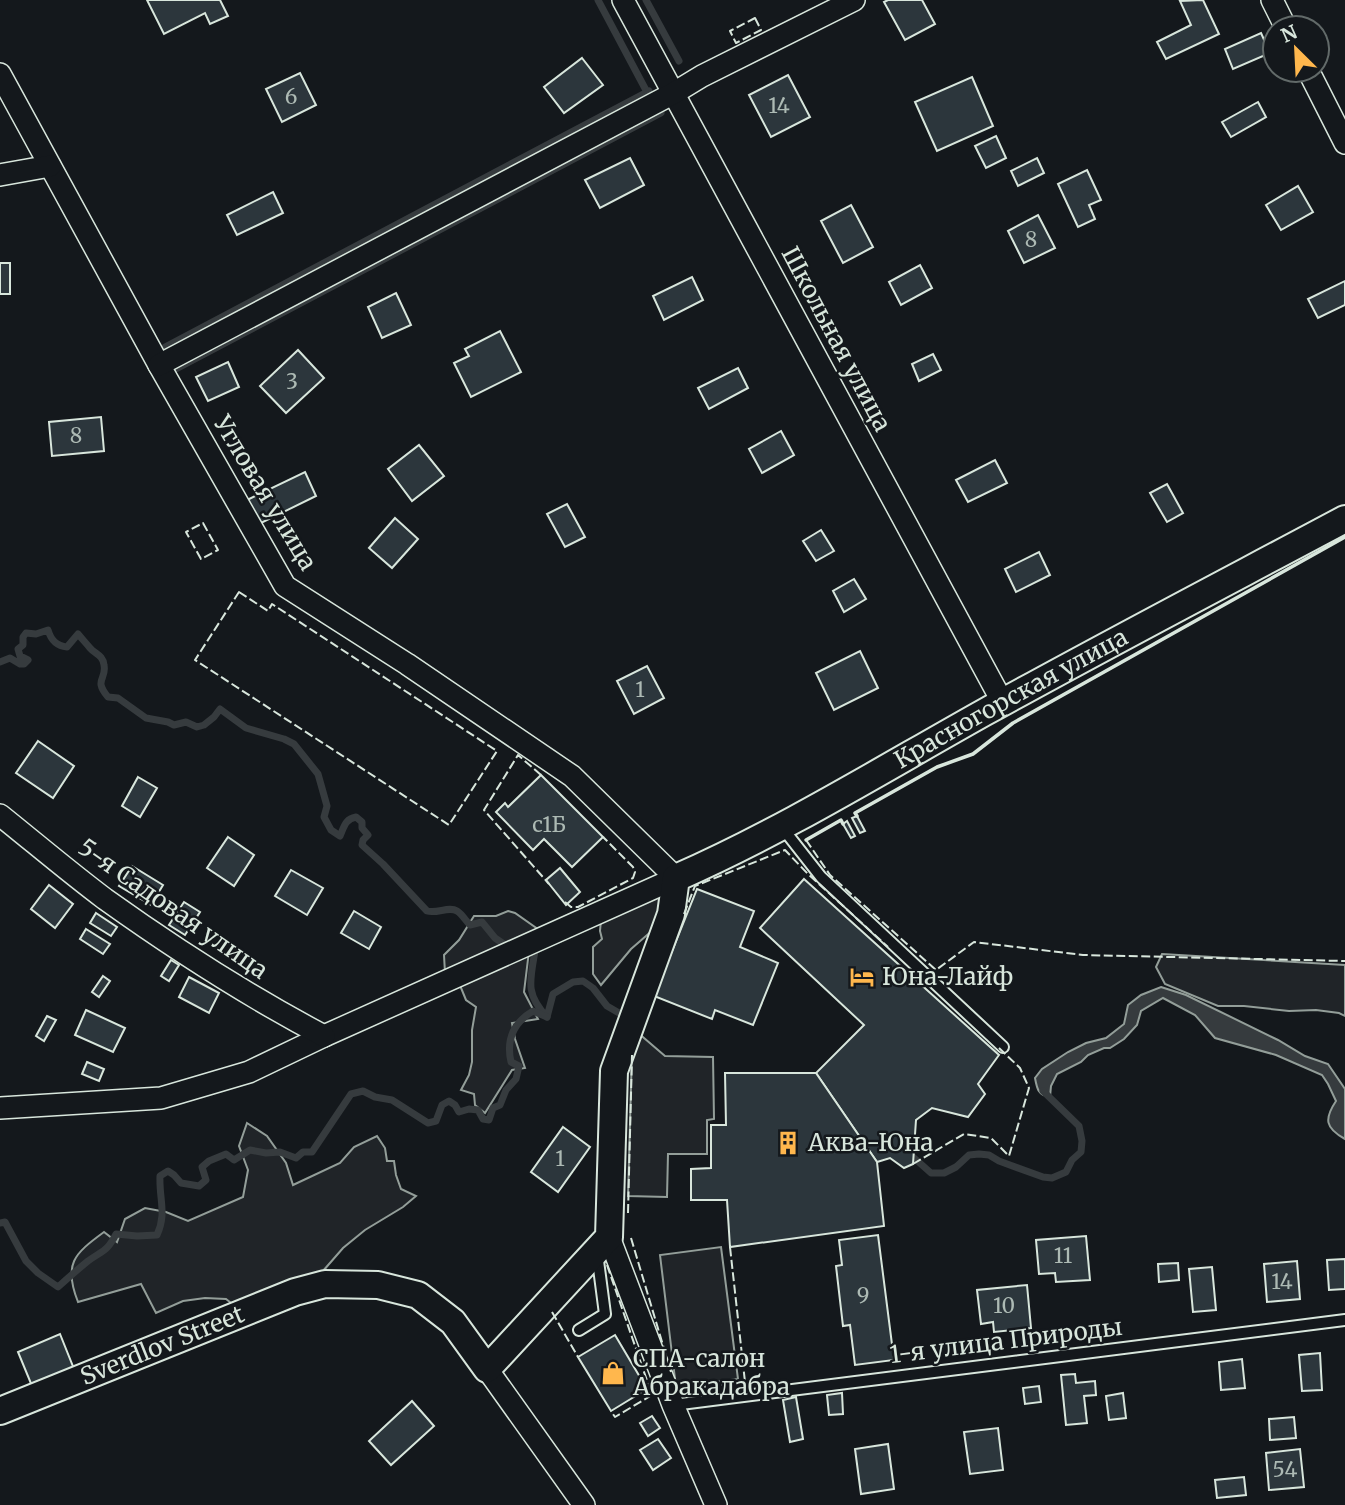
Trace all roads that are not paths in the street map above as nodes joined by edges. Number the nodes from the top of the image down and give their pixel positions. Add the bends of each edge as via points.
1 (623, 0) edge
2 (854, 0) edge
3 (0, 74) edge
4 (1315, 84) edge
5 (674, 93) junction
6 (1345, 143) edge
7 (50, 166) junction
8 (0, 175) edge
9 (159, 365) junction
10 (1345, 519) edge
11 (1003, 703) junction
12 (0, 815) edge
13 (781, 826) junction
14 (676, 878) junction
15 (324, 1036) junction
16 (1003, 1047) dead end
17 (0, 1108) edge
18 (603, 1244) junction
19 (1345, 1320) edge
20 (579, 1330) dead end
21 (486, 1369) junction
22 (673, 1405) junction
23 (0, 1411) edge
24 (584, 1505) edge
25 (716, 1505) edge

1 - 5 street, Школьная улица
2 - 5 street
3 - 7 street, Угловая улица
4 - 6 street
5 - 9 street
5 - 11 street, Школьная улица
7 - 8 street
7 - 9 street, Угловая улица
9 - 14 street, Угловая улица via 285,586 572,776
10 - 11 street, Красногорская улица
11 - 13 street, Красногорская улица
12 - 15 street, 5-я Садовая улица via 107,900 268,1006
13 - 14 street, Красногорская улица
13 - 16 lane via 821,877
14 - 15 street
14 - 18 street via 671,914 614,1071
15 - 17 street via 250,1072 161,1098
18 - 20 lane via 605,1314
18 - 21 street
18 - 22 street
19 - 22 lane, 1-я улица Природы
21 - 23 street via 453,1322 418,1295 378,1285 325,1284
21 - 24 street
22 - 25 street

